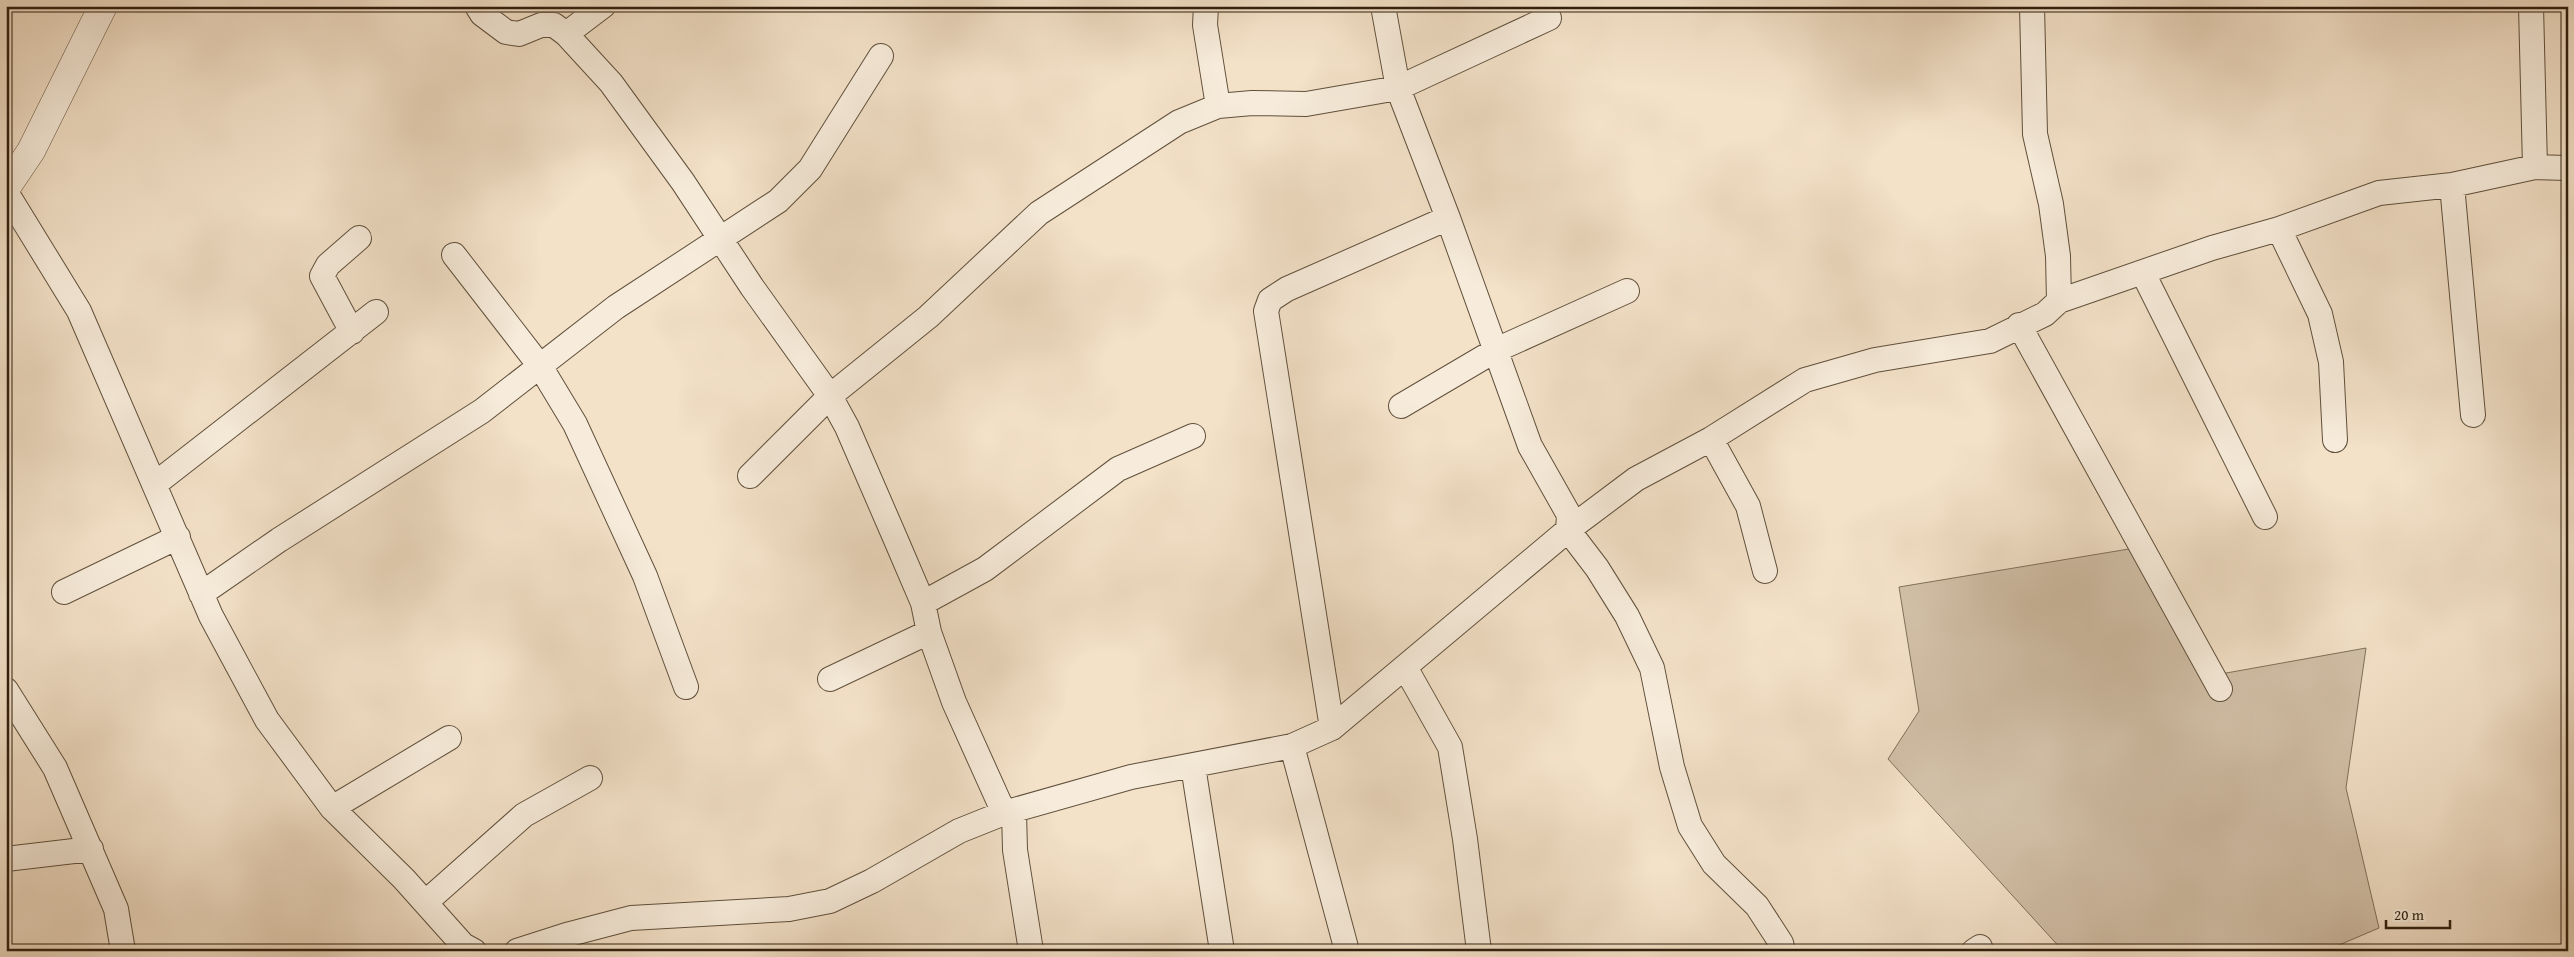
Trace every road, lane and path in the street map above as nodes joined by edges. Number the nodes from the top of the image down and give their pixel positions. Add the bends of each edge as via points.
1 (103, 6) edge
2 (477, 6) edge
3 (603, 6) edge
4 (1206, 6) edge
5 (1383, 6) edge
6 (2032, 6) edge
7 (2531, 6) edge
8 (1549, 18) dead end
9 (566, 34) junction
10 (881, 56) dead end
11 (1398, 88) junction
12 (1218, 106) junction
13 (2535, 167) junction
14 (2568, 168) edge
15 (2452, 185) junction
16 (6, 188) edge
17 (6, 192) edge
18 (1448, 218) junction
19 (2279, 229) junction
20 (360, 238) dead end
21 (721, 240) junction
22 (454, 255) dead end
23 (2143, 273) junction
24 (1627, 291) dead end
25 (2059, 301) junction
26 (376, 312) dead end
27 (2019, 325) junction
28 (352, 332) junction
29 (1496, 350) junction
30 (540, 366) junction
31 (830, 396) junction
32 (1401, 406) dead end
33 (2473, 415) dead end
34 (1193, 436) dead end
35 (1711, 439) junction
36 (2335, 440) dead end
37 (750, 476) dead end
38 (155, 484) junction
39 (2265, 517) dead end
40 (1568, 530) junction
41 (178, 537) junction
42 (1765, 571) dead end
43 (64, 592) dead end
44 (201, 594) junction
45 (923, 603) junction
46 (929, 632) junction
47 (1405, 667) junction
48 (830, 679) dead end
49 (686, 687) dead end
50 (2220, 689) dead end
51 (6, 690) edge
52 (1332, 728) junction
53 (449, 738) dead end
54 (1292, 746) junction
55 (1193, 766) junction
56 (590, 778) dead end
57 (332, 808) junction
58 (1009, 813) junction
59 (91, 849) junction
60 (6, 859) edge
61 (426, 902) junction
62 (123, 951) edge
63 (474, 951) edge
64 (517, 951) edge
65 (1031, 951) edge
66 (1222, 951) edge
67 (1347, 951) edge
68 (1479, 951) edge
69 (1783, 951) edge

1 - 16 street via 31,151
2 - 9 street via 482,14 506,32 519,34 541,25 554,25
3 - 9 street
4 - 12 street via 1205,25
5 - 11 street
6 - 25 street via 2035,134 2055,230
7 - 13 street
8 - 11 street
9 - 21 street via 611,83
10 - 21 street via 810,170 778,201
11 - 12 street via 1306,104
11 - 18 street
12 - 31 street via 1179,122 1038,213 928,317
13 - 14 street
13 - 15 street
15 - 19 street via 2380,193
15 - 33 street
17 - 38 street via 79,312
18 - 29 street
18 - 52 street via 1287,289 1270,300 1266,312
19 - 23 street via 2212,248
19 - 36 street via 2320,314 2331,362
20 - 28 street via 328,265 322,276
21 - 30 street via 616,306
21 - 31 street
22 - 30 street
23 - 25 street
23 - 39 street
24 - 29 street
25 - 27 street via 2045,314
26 - 28 street
27 - 35 street via 1990,341 1875,360 1805,380
27 - 50 street
28 - 38 street
29 - 32 street
29 - 40 street via 1530,446 1569,515
30 - 44 street via 482,410
30 - 49 street via 575,424 607,490 645,576
31 - 37 street
31 - 45 street
34 - 45 street via 1118,469 985,569
35 - 40 street via 1636,479
35 - 42 street via 1748,506
38 - 41 street
40 - 47 street
40 - 69 street via 1598,568 1627,616 1652,668 1672,767 1690,826 1714,864 1757,906
41 - 43 street
41 - 44 street
44 - 57 street via 267,720
45 - 46 street
46 - 48 street
46 - 58 street via 954,702
47 - 52 street
47 - 68 street via 1450,747
51 - 59 street via 55,768
52 - 54 street
53 - 57 street
54 - 55 street
54 - 67 street
55 - 58 street via 1131,777
55 - 66 street
56 - 61 street via 524,815
57 - 61 street
58 - 64 street via 959,831 830,901 789,909 631,918
58 - 65 street
59 - 60 street
59 - 62 street via 116,909
61 - 63 street via 464,945

